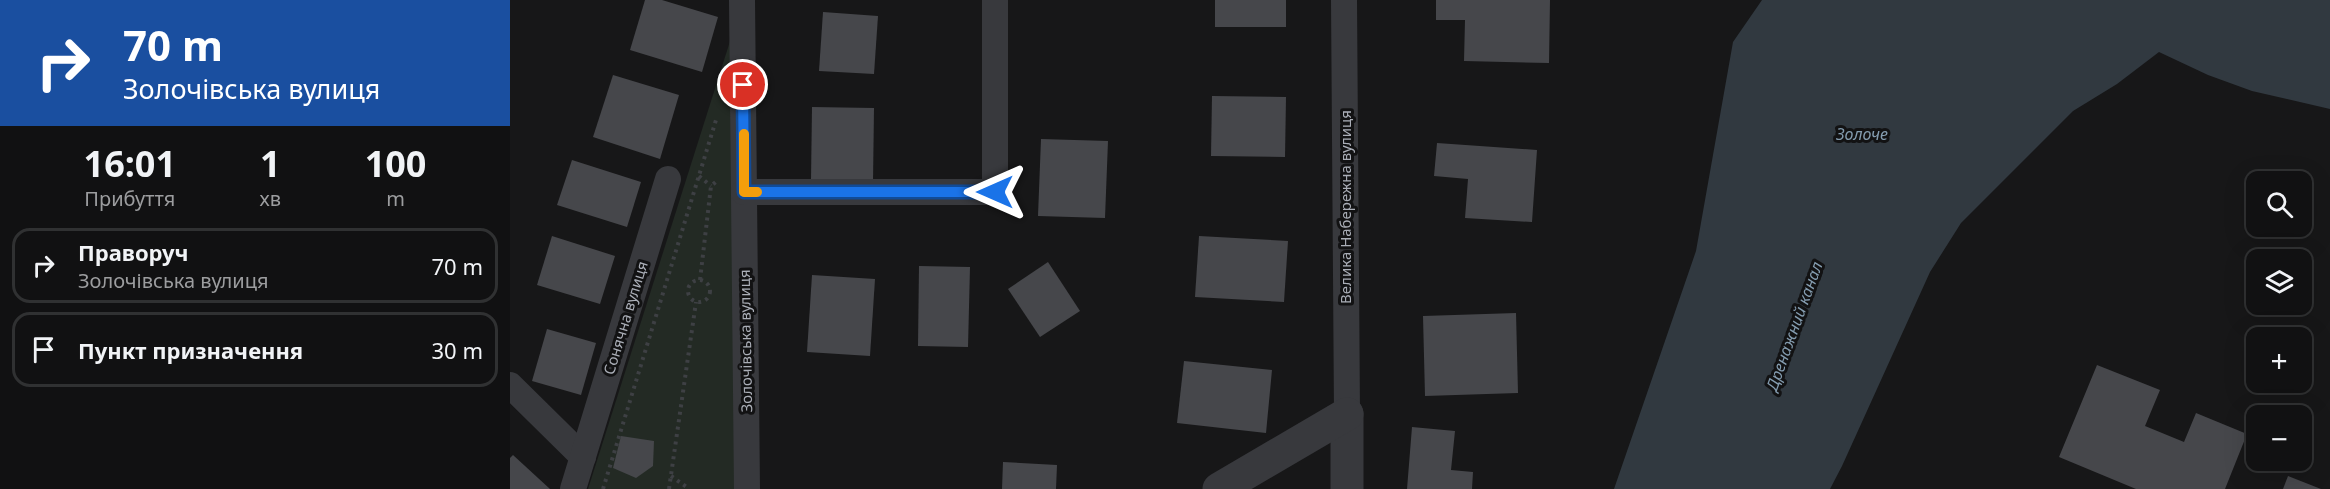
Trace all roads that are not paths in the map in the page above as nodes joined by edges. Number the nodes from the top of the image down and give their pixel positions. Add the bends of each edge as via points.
1 (742, 0) edge
2 (995, 0) edge
3 (1344, 0) edge
4 (668, 179) dead end
5 (744, 192) junction
6 (510, 385) edge
7 (1347, 414) junction
8 (583, 457) junction
9 (573, 489) edge
10 (747, 489) edge
11 (1219, 489) edge
12 (1347, 489) edge

1 - 5 street, Золочівська вулиця
2 - 5 street via 995,192
3 - 7 street, Велика Набережна вулиця
4 - 8 street, Сонячна вулиця
5 - 10 street, Золочівська вулиця
6 - 8 street
7 - 11 street
7 - 12 street, Велика Набережна вулиця
8 - 9 street, Сонячна вулиця

